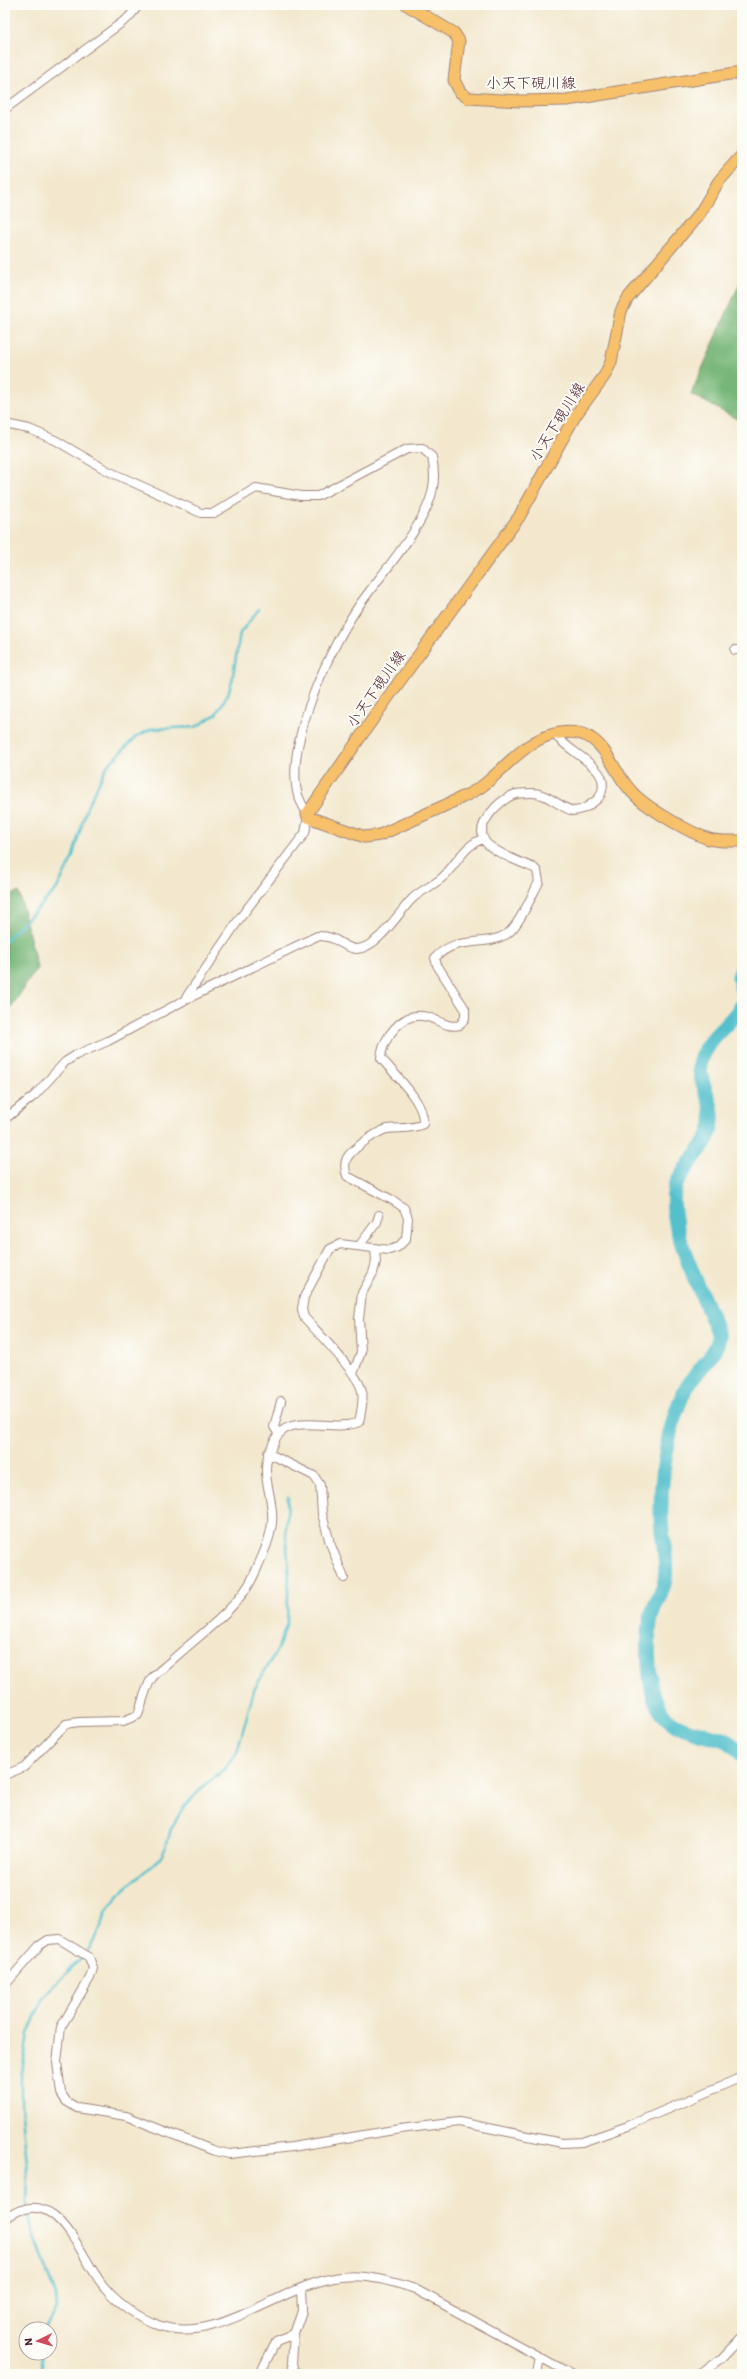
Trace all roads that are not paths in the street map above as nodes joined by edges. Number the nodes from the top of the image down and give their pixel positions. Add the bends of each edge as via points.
1 (139, 5) edge
2 (407, 5) edge
3 (742, 72) edge
4 (5, 108) edge
5 (742, 155) edge
6 (5, 424) edge
7 (554, 734) junction
8 (307, 816) junction
9 (484, 840) junction
10 (742, 841) edge
11 (185, 1000) junction
12 (5, 1119) edge
13 (378, 1215) dead end
14 (360, 1246) junction
15 (375, 1248) junction
16 (353, 1374) junction
17 (282, 1401) dead end
18 (279, 1434) junction
19 (268, 1453) junction
20 (344, 1578) dead end
21 (5, 1775) edge
22 (5, 1985) edge
23 (742, 2077) edge
24 (5, 2219) edge
25 (301, 2288) junction
26 (294, 2334) junction
27 (742, 2337) edge
28 (540, 2357) junction
29 (260, 2374) edge
30 (295, 2374) edge
31 (537, 2374) edge
32 (571, 2374) edge
33 (701, 2374) edge

1 - 4 street via 128,18
2 - 3 main road, 小天下硯川線 via 454,33 459,41 454,80 460,92 468,98 566,100
5 - 8 main road, 小天下硯川線 via 719,180 700,213 628,298 621,311 611,362 605,375 569,427 519,516 386,700
6 - 8 street via 29,429 56,440 108,471 201,513 214,513 256,488 301,496 318,496 406,449 422,448 432,457 433,489 424,511 384,573 362,601 332,653 311,697 296,762 297,792
7 - 8 main road via 519,752 481,787 380,835 365,837
7 - 9 street via 565,746 599,772 603,781 598,800 585,808 573,811 533,792 513,795 501,802 488,817 483,825
7 - 10 main road via 576,733 590,736 603,747 626,786 638,798 673,821 709,839
8 - 11 street via 305,833 240,918
9 - 11 street via 475,841 443,877 412,899 392,926 366,946 357,949 348,947 336,938 317,936
9 - 15 street via 489,846 534,868 540,882 508,934 445,948 435,958 465,1009 465,1018 460,1025 451,1026 423,1016 413,1017 398,1025 384,1044 381,1058 416,1101 424,1118 423,1124 415,1128 386,1129 370,1137 347,1158 347,1176 394,1201 404,1208 408,1218 406,1239 398,1247 389,1250
11 - 12 street via 65,1062 35,1096
13 - 14 street via 377,1222
14 - 15 street
14 - 16 street via 340,1244 330,1249 304,1296 302,1309 304,1317
15 - 16 street via 376,1262 373,1273 362,1293 359,1319 361,1352
16 - 18 street via 362,1390 359,1422 350,1426 287,1427
17 - 18 street via 274,1427
18 - 19 street
19 - 20 street via 314,1476 320,1485 322,1514
19 - 21 street via 264,1476 272,1510 272,1523 266,1547 244,1593 152,1679 138,1715 123,1721 66,1724 24,1767
22 - 23 street via 39,1946 48,1940 59,1939 89,1957 93,1968 90,1978 61,2027 57,2062 61,2093 66,2102 78,2108 126,2116 212,2150 229,2154 460,2122 562,2143 582,2142 628,2126
24 - 25 street via 25,2209 42,2208 58,2217 105,2288 128,2309 160,2325 180,2329 205,2327 226,2321
25 - 26 street via 302,2311
25 - 28 street via 341,2277 364,2276 390,2281 415,2289
26 - 29 street via 276,2341
26 - 30 street via 292,2363
27 - 33 street via 721,2359
28 - 31 street
28 - 32 street

